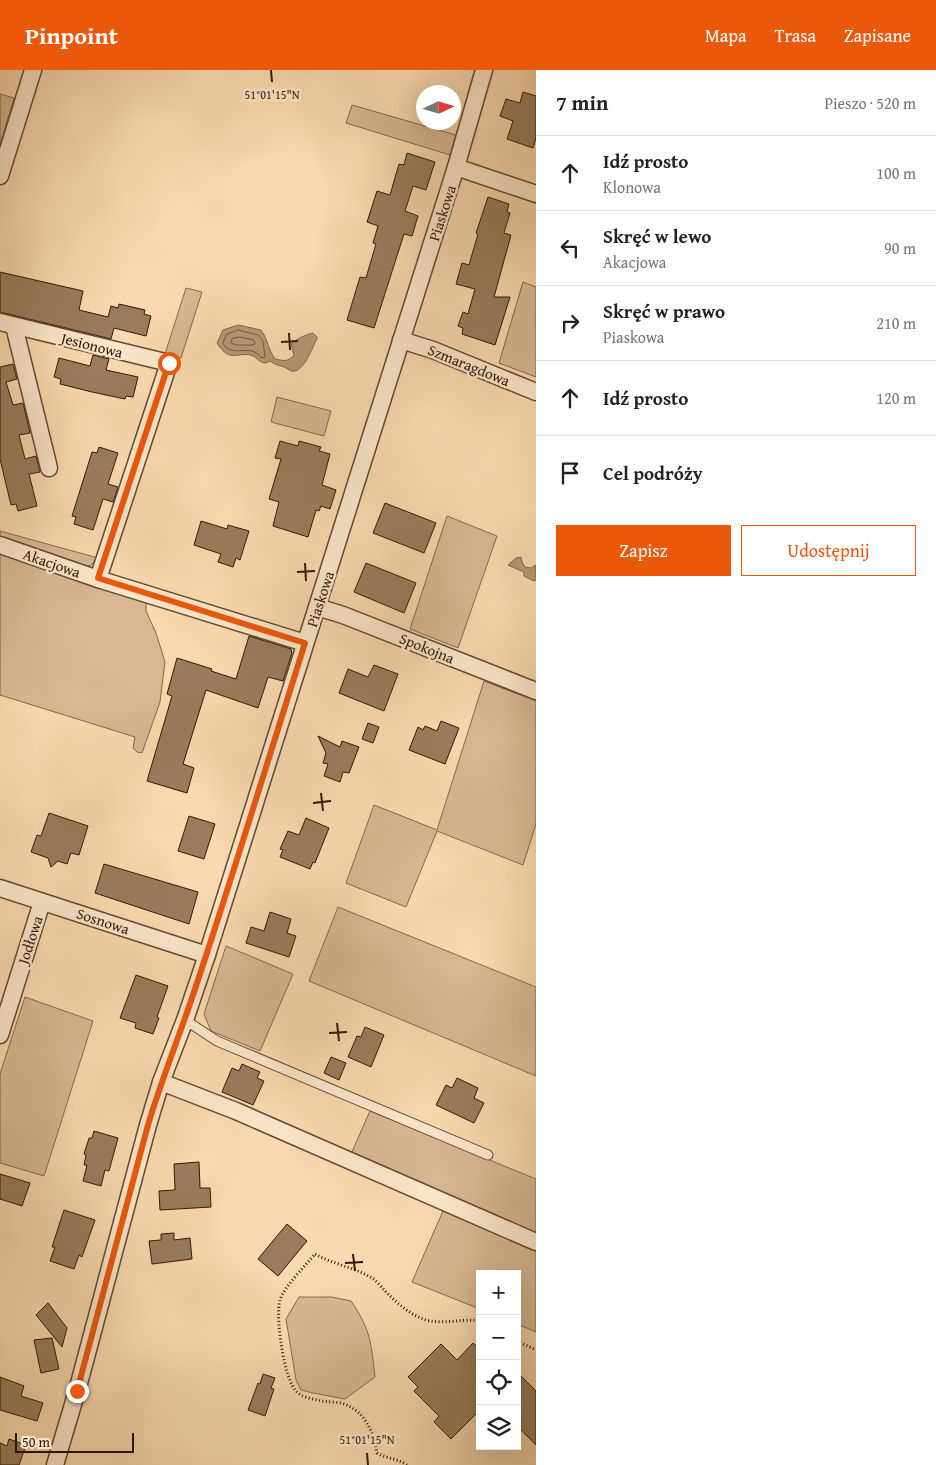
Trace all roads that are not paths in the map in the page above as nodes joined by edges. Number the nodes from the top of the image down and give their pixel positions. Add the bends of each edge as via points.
1 (33, 70) edge
2 (484, 70) edge
3 (456, 167) junction
4 (0, 176) edge
5 (536, 194) edge
6 (7, 324) edge
7 (402, 340) junction
8 (536, 392) edge
9 (49, 468) dead end
10 (0, 545) edge
11 (98, 578) junction
12 (317, 607) junction
13 (305, 643) junction
14 (536, 691) edge
15 (0, 888) edge
16 (42, 902) junction
17 (207, 954) junction
18 (185, 1020) junction
19 (0, 1035) edge
20 (161, 1082) junction
21 (488, 1155) dead end
22 (536, 1242) edge
23 (55, 1465) edge

1 - 4 street
2 - 3 street, Piaskowa
3 - 5 street
3 - 7 street, Piaskowa
6 - 9 street, Jesionowa
6 - 11 street, Jesionowa via 169,363
7 - 8 street, Szmaragdowa
7 - 12 street, Piaskowa
10 - 11 street, Akacjowa
11 - 13 street, Akacjowa
12 - 13 street, Piaskowa
12 - 14 street, Spokojna
13 - 17 street, Piaskowa
15 - 16 street, Sosnowa
16 - 17 street, Sosnowa
16 - 19 street, Jodłowa
17 - 18 street, Piaskowa
18 - 20 street, Piaskowa
18 - 21 lane via 217,1041
20 - 22 street via 236,1111
20 - 23 street, Piaskowa

